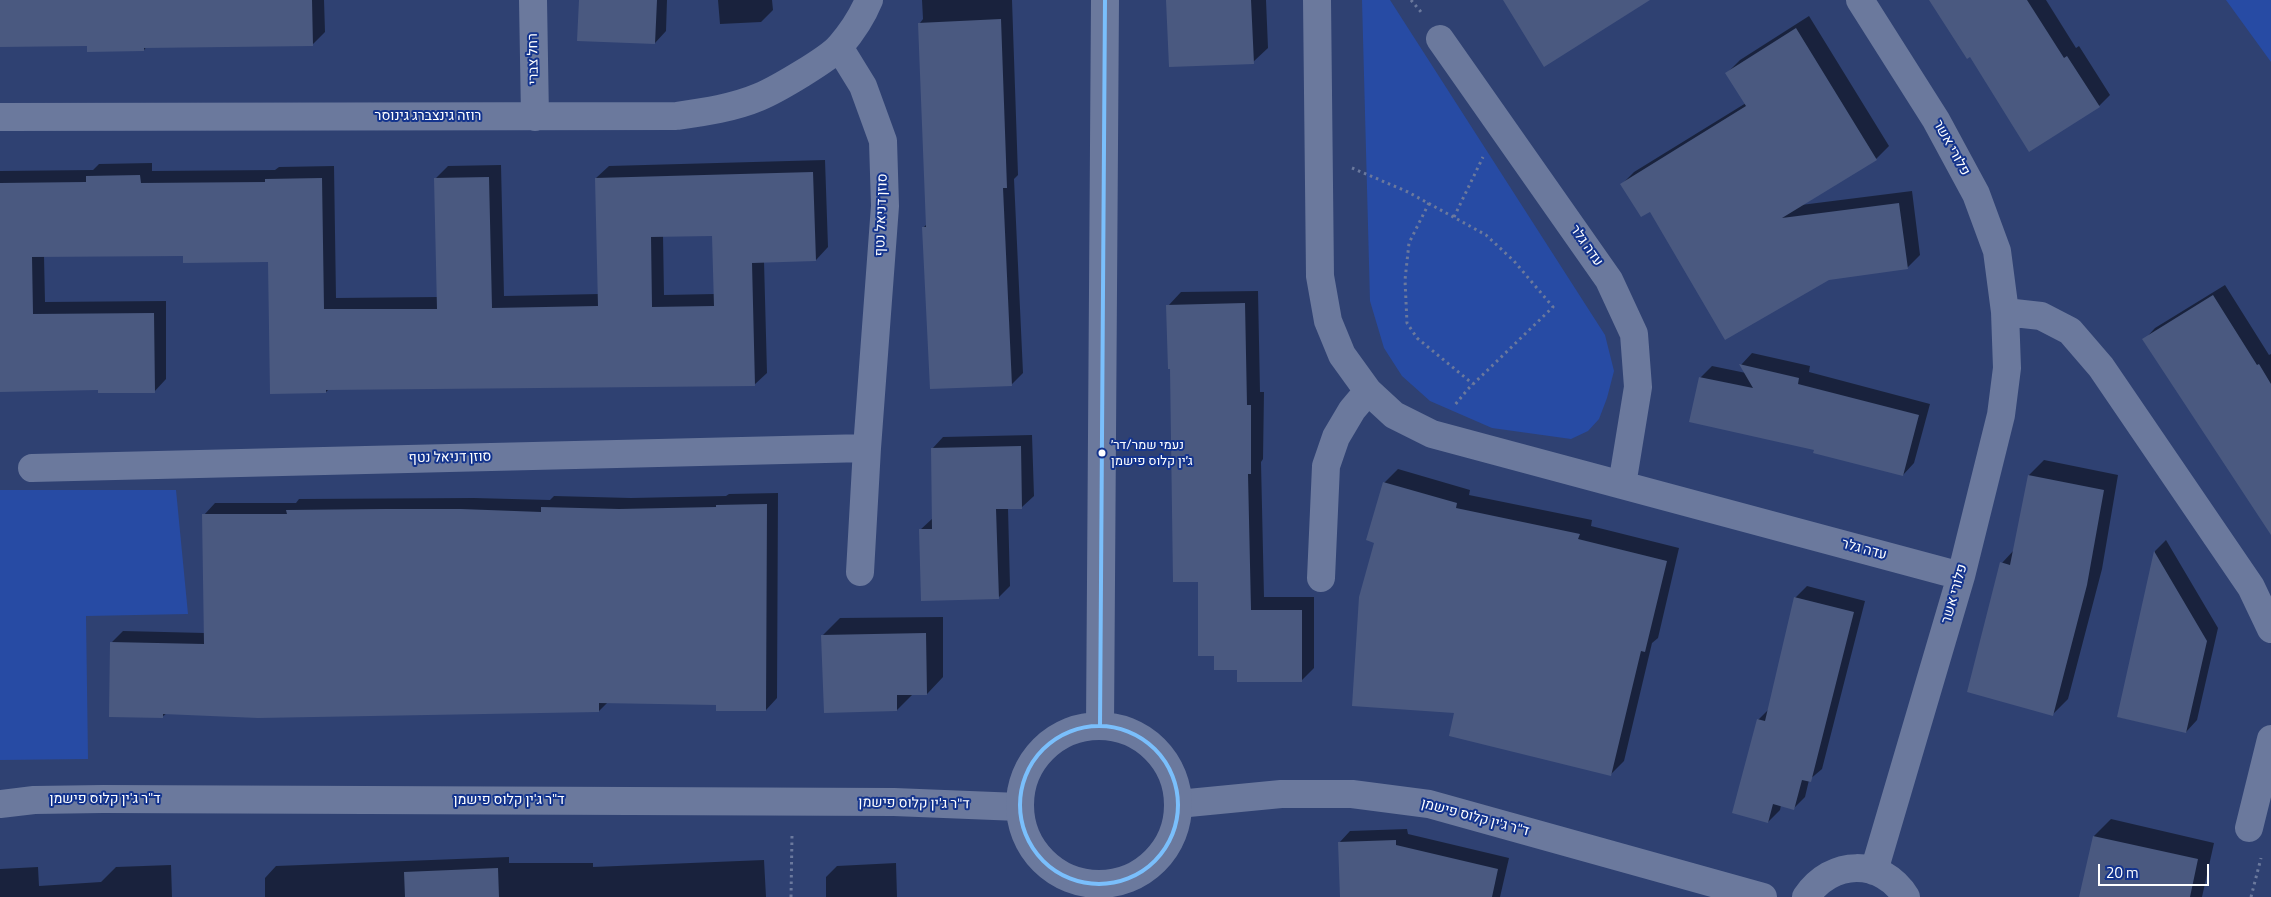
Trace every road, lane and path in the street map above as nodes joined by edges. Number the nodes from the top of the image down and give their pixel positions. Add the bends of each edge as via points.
1 (533, 0) edge
2 (869, 0) edge
3 (1105, 0) edge
4 (1317, 0) edge
5 (1860, 0) edge
6 (1440, 39) dead end
7 (839, 47) junction
8 (0, 117) edge
9 (535, 118) junction
10 (1502, 127) junction
11 (1318, 154) junction
12 (1428, 203) junction
13 (1454, 217) junction
14 (2005, 312) junction
15 (1473, 384) junction
16 (1368, 391) junction
17 (1432, 434) junction
18 (867, 448) junction
19 (32, 468) dead end
20 (1622, 486) junction
21 (860, 572) dead end
22 (1960, 576) junction
23 (1321, 578) dead end
24 (2271, 629) edge
25 (1100, 726) junction
26 (2271, 739) edge
27 (792, 802) junction
28 (0, 804) edge
29 (1178, 804) junction
30 (1019, 807) junction
31 (2249, 828) dead end
32 (1874, 871) junction
33 (1102, 891) edge
34 (791, 897) edge
35 (1763, 897) edge
36 (1806, 897) edge
37 (1906, 897) edge

1 - 9 street, רחל צברי
2 - 7 street
3 - 25 street
4 - 11 street, עדה גלר
5 - 14 street, פלורי אשר via 1936,120 1976,194 1997,251
6 - 10 street, עדה גלר
7 - 9 street, רוזה גינצברג גינוסר via 792,80 758,97 717,110 676,116
7 - 18 street, סוזן דניאל נטף via 863,86 883,141 885,206
8 - 9 street, רוזה גינצברג גינוסר
10 - 13 path via 1475,172
10 - 20 street, עדה גלר via 1609,280 1634,334 1638,387
11 - 12 path
11 - 16 street, עדה גלר via 1320,276 1328,321 1342,355
12 - 13 path
12 - 15 path via 1409,243 1405,280 1407,322 1417,338
13 - 15 path via 1486,235 1514,261 1553,307
14 - 22 street, פלורי אשר via 2007,368 2001,415
14 - 24 street via 2041,316 2070,331 2101,367 2251,587
15 - 17 path
16 - 17 street, עדה גלר via 1394,415
16 - 23 street via 1336,437 1326,466
17 - 20 street, עדה גלר
18 - 19 street, סוזן דניאל נטף
18 - 21 street, סוזן דניאל נטף
20 - 22 street, עדה גלר
22 - 32 street, פלורי אשר
25 - 29 street via 1124,730 1146,741 1163,758 1174,780
25 - 30 street via 1075,729 1052,741 1034,759 1022,782
26 - 31 street
27 - 28 street, ד"ר ג'ין קלוס פישמן via 103,799
27 - 30 street, ד"ר ג'ין קלוס פישמן
27 - 34 path
29 - 33 street via 1175,829 1164,851 1148,868
29 - 35 street, ד"ר ג'ין קלוס פישמן via 1280,794 1352,794 1429,804
30 - 33 street via 1024,832 1036,854 1054,871
32 - 36 street via 1848,868 1828,874 1814,885
32 - 37 street via 1887,876

